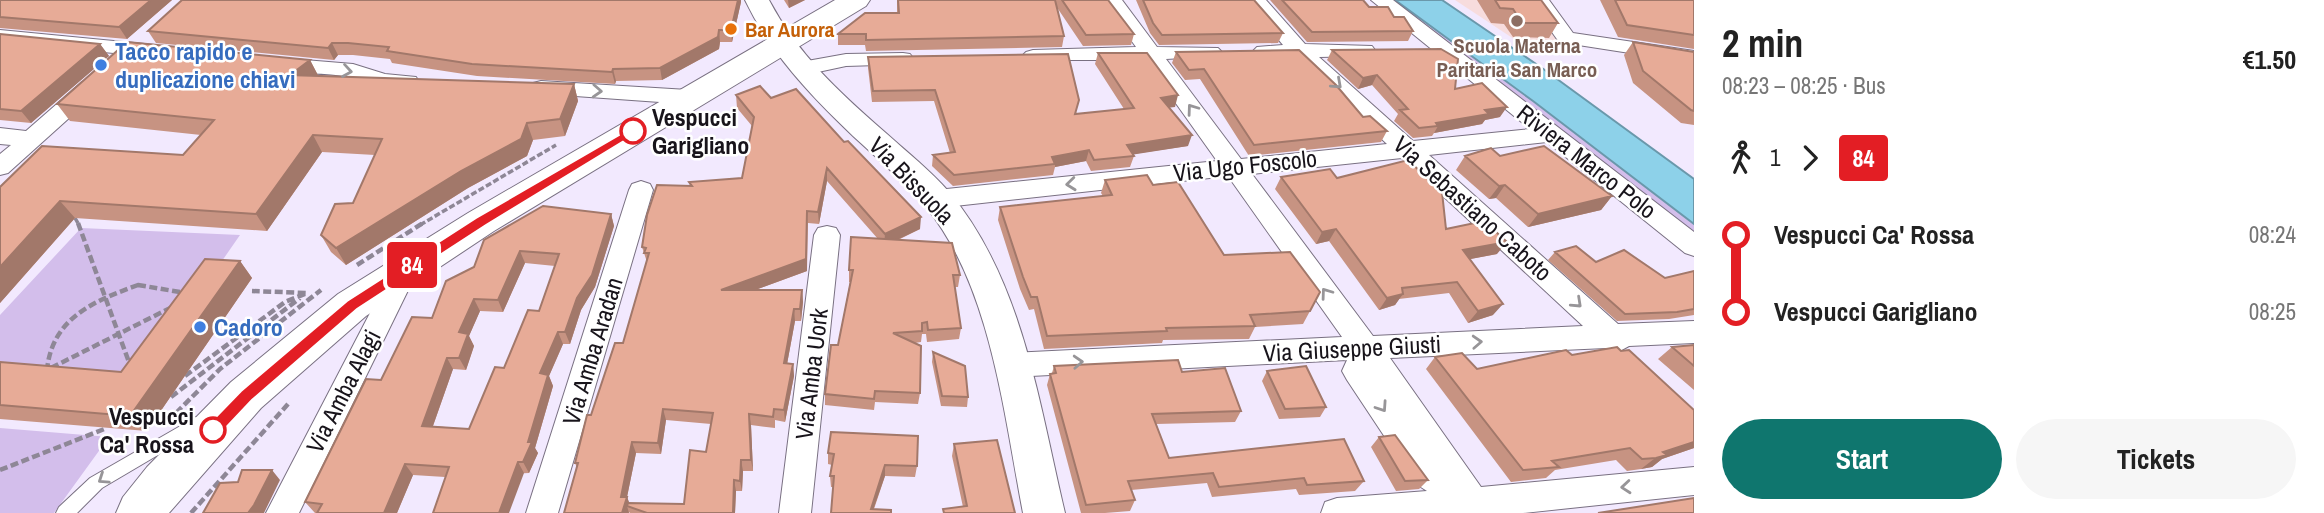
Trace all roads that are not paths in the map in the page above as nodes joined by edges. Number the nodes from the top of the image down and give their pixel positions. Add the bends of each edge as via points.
1 (757, 0) edge
2 (856, 0) edge
3 (1112, 0) edge
4 (1255, 0) edge
5 (1381, 0) edge
6 (1539, 0) edge
7 (151, 33) edge
8 (0, 36) edge
9 (133, 49) junction
10 (1444, 49) junction
11 (1300, 51) junction
12 (174, 53) edge
13 (1152, 54) junction
14 (792, 56) junction
15 (1017, 56) edge
16 (1694, 57) edge
17 (929, 58) edge
18 (257, 61) edge
19 (423, 83) edge
20 (516, 87) edge
21 (688, 97) junction
22 (1553, 134) junction
23 (0, 136) edge
24 (32, 139) junction
25 (1407, 147) junction
26 (1234, 166) junction
27 (0, 167) edge
28 (641, 190) dead end
29 (937, 199) junction
30 (827, 235) dead end
31 (1694, 246) edge
32 (405, 270) junction
33 (1694, 332) edge
34 (1612, 336) junction
35 (1366, 348) junction
36 (1639, 361) edge
37 (1010, 365) junction
38 (268, 398) junction
39 (1694, 481) edge
40 (1476, 508) edge
41 (65, 513) edge
42 (140, 513) edge
43 (282, 513) edge
44 (542, 513) edge
45 (795, 513) edge
46 (1044, 513) edge
47 (1337, 513) edge

1 - 14 street, Via Bissuola via 766,24
2 - 14 main road
3 - 13 street
4 - 11 street, Via Sebastiano Caboto
5 - 10 street, Riviera Marco Polo
6 - 16 street via 1566,38
7 - 9 street
8 - 9 street
9 - 12 street
9 - 24 street
10 - 11 street
10 - 22 street, Riviera Marco Polo
11 - 13 street
11 -> 25 street, Via Sebastiano Caboto
13 - 15 street
26 -> 13 street
14 - 17 street
14 - 21 main road
14 - 29 street, Via Bissuola
18 -> 19 street
20 -> 21 street
21 - 32 main road
22 - 25 street, Via Ugo Foscolo
22 - 31 street, Riviera Marco Polo
23 - 24 street
24 - 27 street
25 - 26 street, Via Ugo Foscolo
25 -> 34 street, Via Sebastiano Caboto
26 -> 29 street, Via Ugo Foscolo
35 -> 26 street
28 - 44 street, Via Amba Aradan
29 - 37 street, Via Bissuola via 979,264
30 - 45 street, Via Amba Uork
32 - 38 main road via 320,330
32 - 43 street, Via Amba Alagi
33 - 34 street, Via Giuseppe Giusti
35 -> 34 street, Via Giuseppe Giusti
34 - 36 street, Via Sebastiano Caboto
37 -> 35 street, Via Giuseppe Giusti
35 - 40 street via 1357,371 1427,474
37 - 46 street, Via Bissuola
38 -> 41 lane via 96,483
38 - 42 main road via 164,482
39 -> 40 street
40 - 47 street

